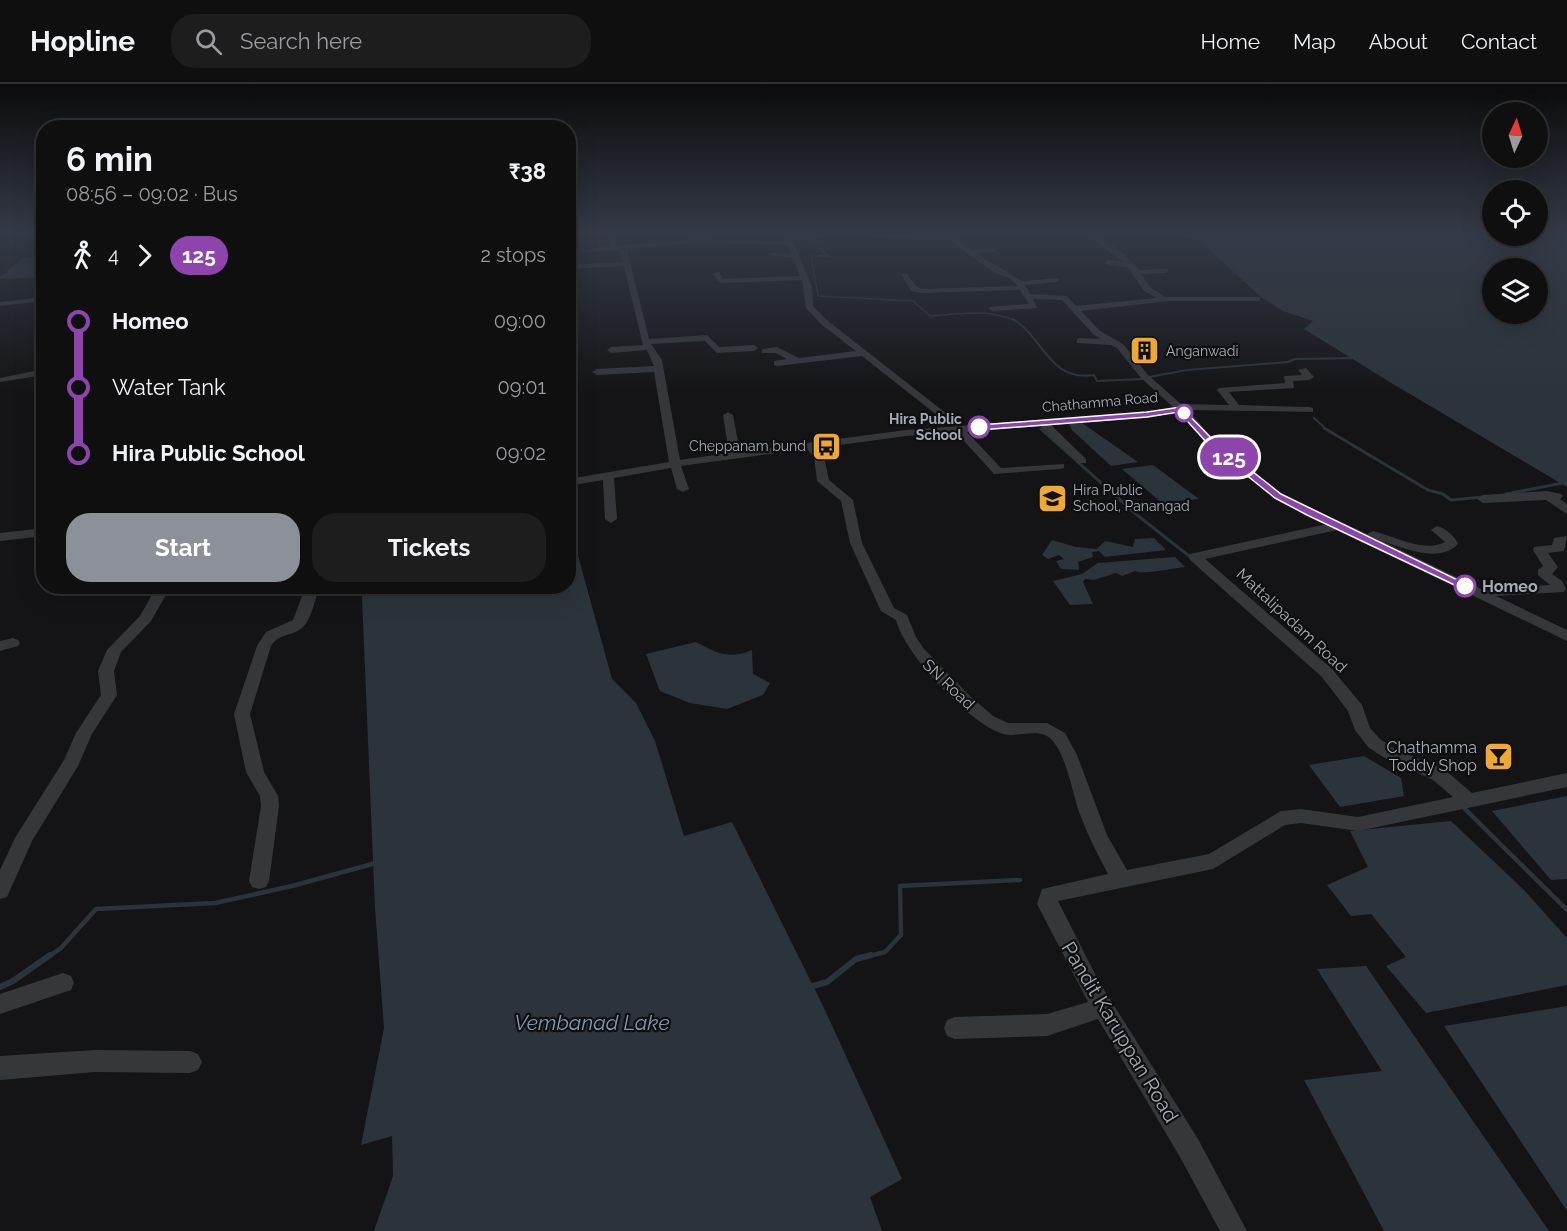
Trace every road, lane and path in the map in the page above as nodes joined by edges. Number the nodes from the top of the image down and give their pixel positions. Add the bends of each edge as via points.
1 (634, 288) edge
2 (806, 288) edge
3 (913, 288) edge
4 (979, 288) edge
5 (1023, 288) edge
6 (1146, 288) edge
7 (1030, 296) junction
8 (1164, 299) junction
9 (1257, 299) dead end
10 (36, 300) edge
11 (0, 304) edge
12 (993, 309) dead end
13 (1075, 309) junction
14 (1080, 341) dead end
15 (1111, 342) junction
16 (650, 347) junction
17 (754, 348) dead end
18 (611, 350) dead end
19 (765, 351) dead end
20 (863, 353) junction
21 (623, 355) dead end
22 (796, 360) junction
23 (777, 363) dead end
24 (658, 369) junction
25 (1302, 370) dead end
26 (597, 372) dead end
27 (36, 374) edge
28 (3, 380) dead end
29 (1179, 408) junction
30 (1236, 408) junction
31 (1309, 410) dead end
32 (942, 414) dead end
33 (728, 415) dead end
34 (1042, 422) junction
35 (959, 429) junction
36 (811, 447) junction
37 (731, 458) junction
38 (1082, 461) dead end
39 (675, 464) junction
40 (1060, 466) dead end
41 (734, 471) dead end
42 (608, 476) junction
43 (576, 482) edge
44 (683, 489) dead end
45 (1482, 500) dead end
46 (1567, 510) edge
47 (611, 519) dead end
48 (1337, 526) junction
49 (1437, 530) dead end
50 (36, 533) edge
51 (1355, 534) junction
52 (0, 537) edge
53 (1567, 540) edge
54 (1479, 593) junction
55 (160, 594) edge
56 (310, 594) edge
57 (1567, 636) edge
58 (1567, 780) edge
59 (1462, 802) junction
60 (1119, 875) junction
61 (259, 881) dead end
62 (0, 891) edge
63 (63, 983) dead end
64 (0, 1005) edge
65 (1101, 1008) junction
66 (955, 1028) dead end
67 (190, 1062) dead end
68 (0, 1068) edge
69 (1234, 1231) edge

1 - 16 street
2 - 20 street via 809,306 825,324
3 - 4 street via 922,291
5 - 7 street
6 - 8 street
7 - 12 street via 1034,306
7 - 13 street via 1064,298
8 - 9 street
8 - 13 street
10 - 11 street
13 - 15 street
14 - 15 street
15 - 29 street via 1120,346 1144,376
16 - 17 street via 707,338 717,350
16 - 18 street
16 - 21 street
16 - 24 street
19 - 22 street via 777,350
20 - 22 street
20 - 32 street
22 - 23 street
24 - 26 street
24 - 39 street
25 - 30 street via 1309,377 1287,378 1291,386 1222,390
27 - 28 street
29 - 30 street
29 - 34 street, Chathamma Road via 1147,415
29 - 48 street, Chathamma Road via 1212,444 1278,496
30 - 31 street
33 - 37 street
34 - 35 street, Chathamma Road
34 - 38 street
35 - 36 street, Chathamma Road
35 - 40 street via 998,472
36 - 37 street, Chathamma Road
36 - 60 street, SN Road via 819,457 823,481 847,500 856,543 888,611 912,626 908,640 992,726 1010,730 1033,726 1059,736 1106,854
37 - 39 street, Chathamma Road
37 - 41 street
39 - 42 street, Chathamma Road
39 - 44 street
42 - 43 street, Chathamma Road
42 - 47 street
45 - 46 street via 1552,496
48 - 51 street, Chathamma Road
48 - 59 street, Mattalipadam Road via 1195,557 1327,673 1356,709 1363,730 1374,743 1439,775
49 - 51 street via 1451,540 1449,547 1410,548 1374,535
50 - 52 street
51 - 54 street, Chathamma Road
53 - 54 street via 1558,541 1559,548 1539,550 1551,567 1545,575 1559,589
54 - 57 street, Chathamma Road
55 - 62 street via 146,618 114,650 106,671 109,695 24,838
56 - 61 street via 300,622 271,635 264,646 242,714 255,772 270,796
58 - 59 street, Pandit Karuppan Road
59 - 60 street, Pandit Karuppan Road via 1358,824 1301,816 1281,818 1213,861
60 - 65 street, Pandit Karuppan Road via 1048,895 1047,904 1071,956
63 - 64 street
65 - 66 street via 1047,1025
65 - 69 street, Pandit Karuppan Road via 1170,1113
67 - 68 street via 95,1061

